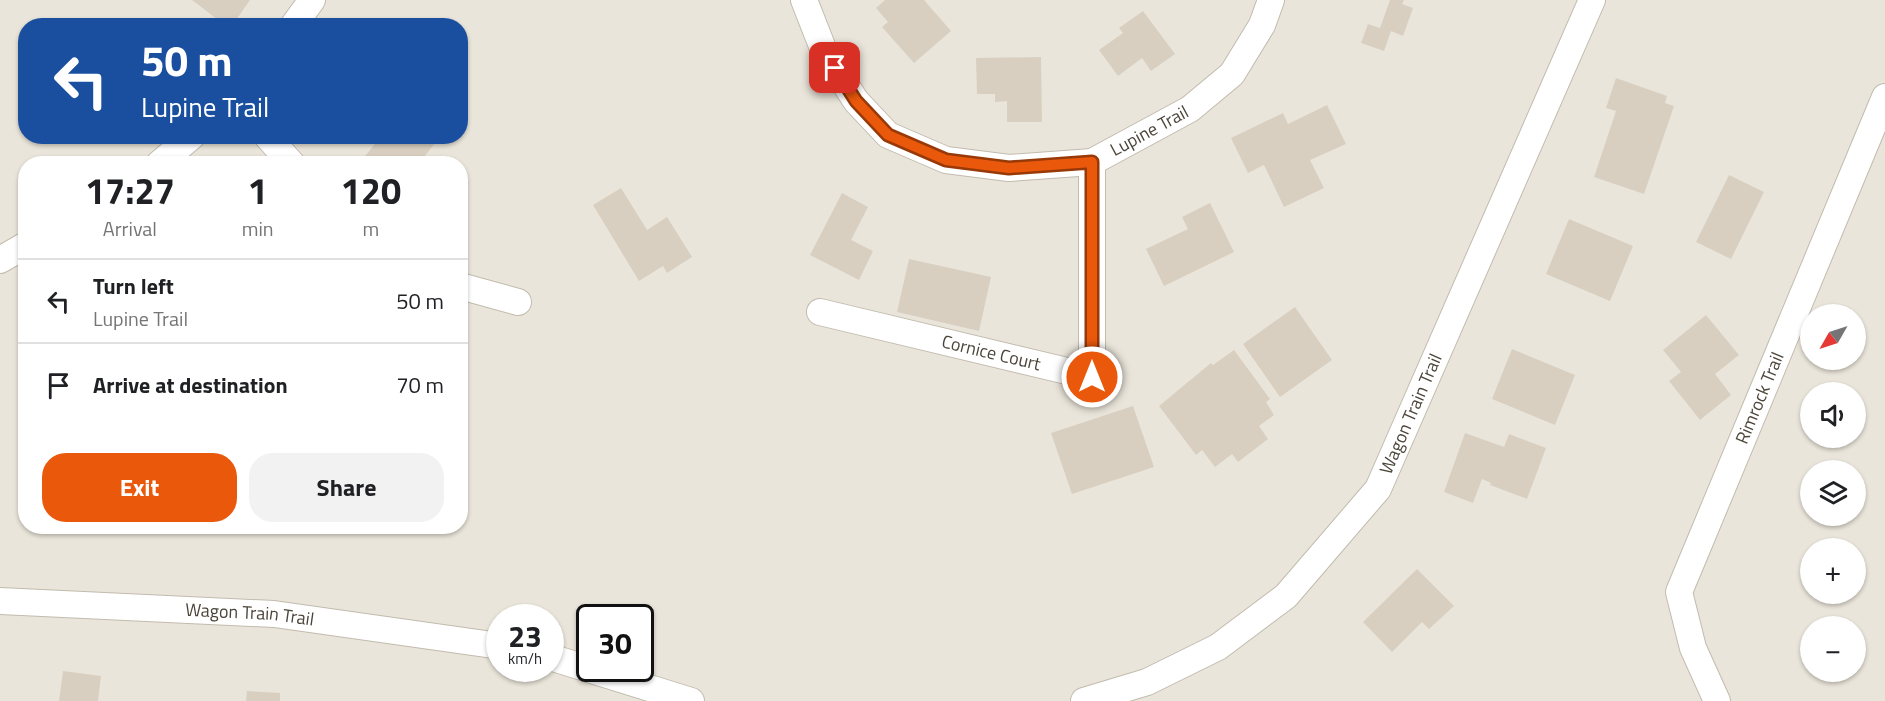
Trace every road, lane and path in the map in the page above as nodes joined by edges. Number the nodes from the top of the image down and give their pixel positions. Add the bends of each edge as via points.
1 (312, 0) edge
2 (804, 0) edge
3 (1271, 0) edge
4 (1592, 0) edge
5 (299, 18) edge
6 (1885, 97) edge
7 (183, 144) edge
8 (274, 144) edge
9 (168, 156) edge
10 (285, 156) edge
11 (1092, 162) junction
12 (18, 250) edge
13 (0, 260) edge
14 (468, 288) edge
15 (518, 302) dead end
16 (820, 312) dead end
17 (0, 601) edge
18 (486, 644) edge
19 (564, 661) edge
20 (691, 701) edge
21 (1084, 701) edge
22 (1716, 701) edge

1 - 5 street
2 - 11 street, Lupine Trail via 824,51 856,101 888,135 946,160 1009,168
3 - 11 street, Lupine Trail via 1262,25 1232,74 1190,109
4 - 21 street, Wagon Train Trail via 1378,489 1286,596 1218,647 1147,682
6 - 22 street, Rimrock Trail via 1679,592 1693,648
7 - 9 street
8 - 10 street
11 - 16 street, Cornice Court via 1092,377
12 - 13 street
14 - 15 street
17 - 18 street, Wagon Train Trail via 274,614
19 - 20 street

